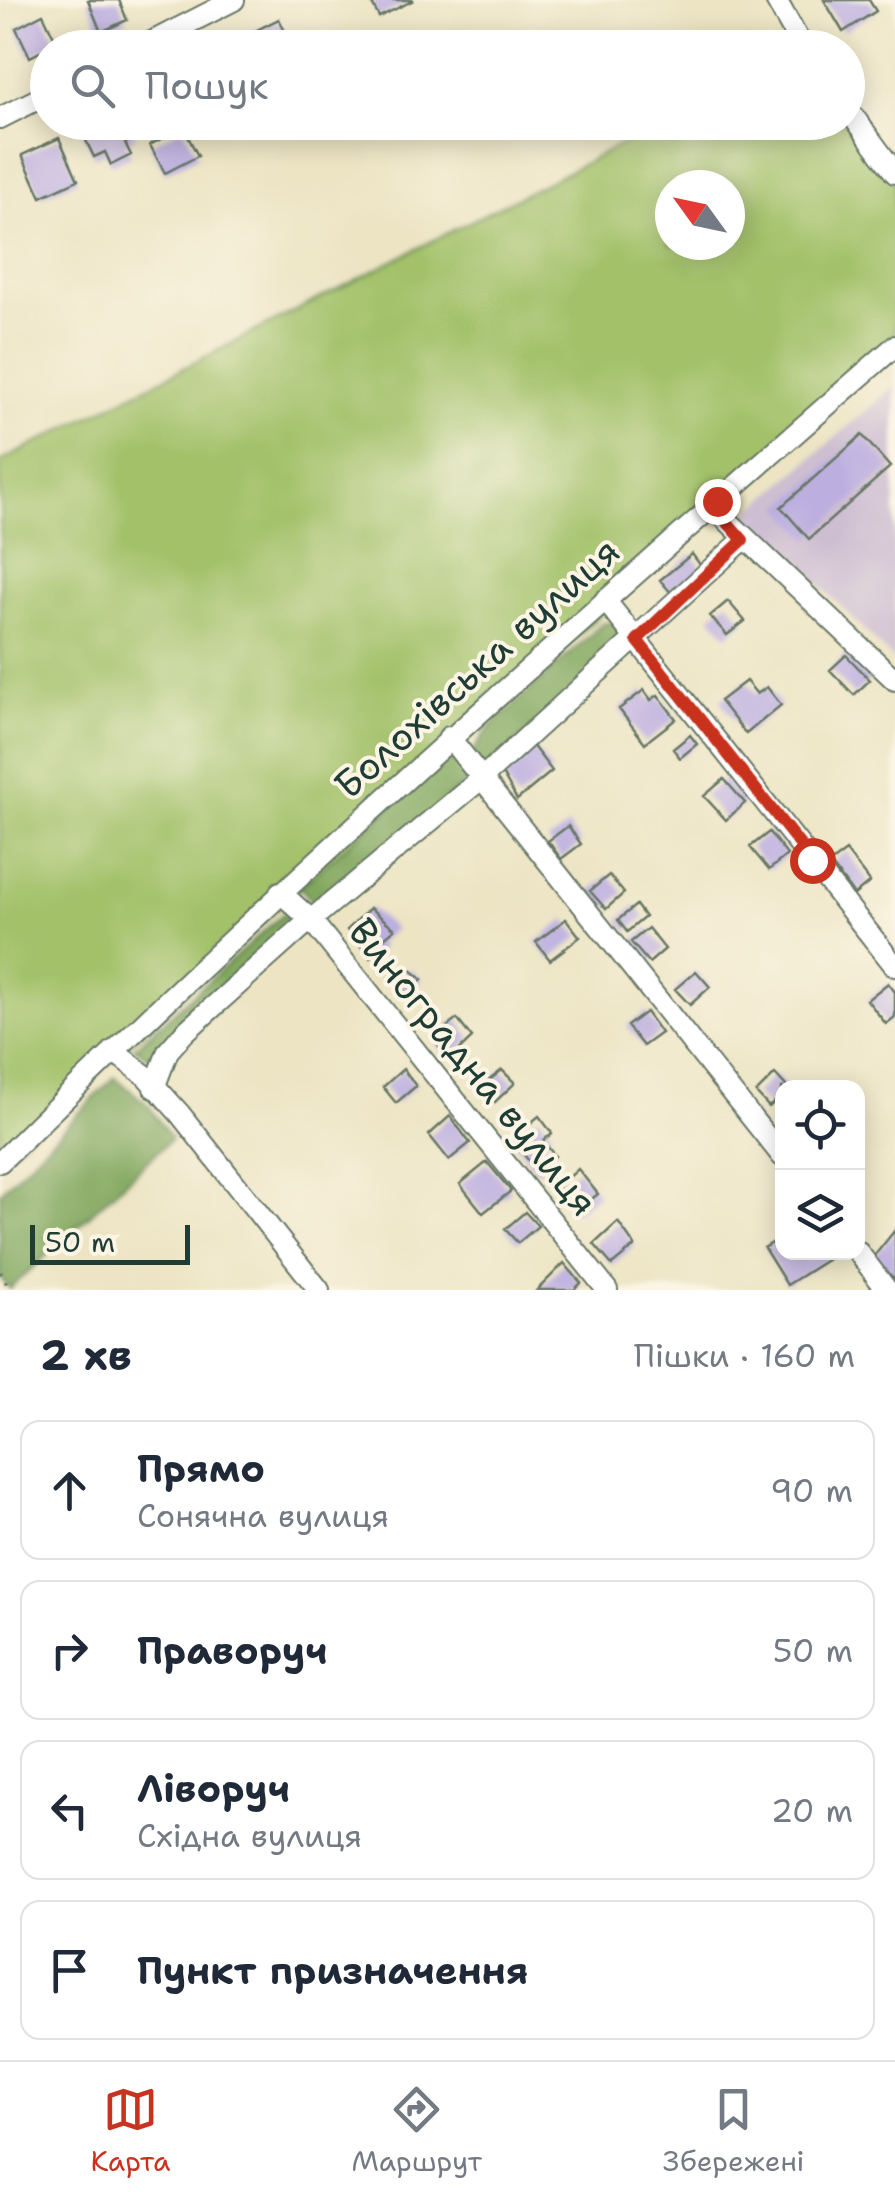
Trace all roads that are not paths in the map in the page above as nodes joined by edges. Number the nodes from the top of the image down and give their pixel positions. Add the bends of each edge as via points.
1 (234, 0) edge
2 (776, 0) edge
3 (175, 30) edge
4 (792, 30) edge
5 (30, 103) edge
6 (0, 118) edge
7 (865, 132) edge
8 (895, 173) edge
9 (895, 346) edge
10 (712, 505) junction
11 (743, 540) junction
12 (605, 600) junction
13 (637, 640) junction
14 (895, 680) edge
15 (449, 737) junction
16 (481, 780) junction
17 (280, 892) junction
18 (311, 920) junction
19 (895, 966) edge
20 (113, 1051) junction
21 (154, 1088) junction
22 (775, 1147) edge
23 (0, 1162) edge
24 (864, 1260) edge
25 (319, 1290) edge
26 (606, 1290) edge
27 (887, 1290) edge

1 - 3 street
2 - 4 street
5 - 6 street
7 - 8 street
9 - 10 street, Болохівська вулиця
10 - 11 street
10 - 12 street, Болохівська вулиця
11 - 13 street
11 - 14 street
12 - 13 street
12 - 15 street, Болохівська вулиця
13 - 16 street
13 - 19 street
15 - 16 street
15 - 17 street, Болохівська вулиця
16 - 18 street
16 - 22 street
17 - 18 street, Виноградна вулиця
17 - 20 street, Болохівська вулиця
18 - 21 street via 184,1032 168,1051
18 - 26 street, Виноградна вулиця
20 - 21 street
20 - 23 street, Болохівська вулиця
21 - 25 street
24 - 27 street

